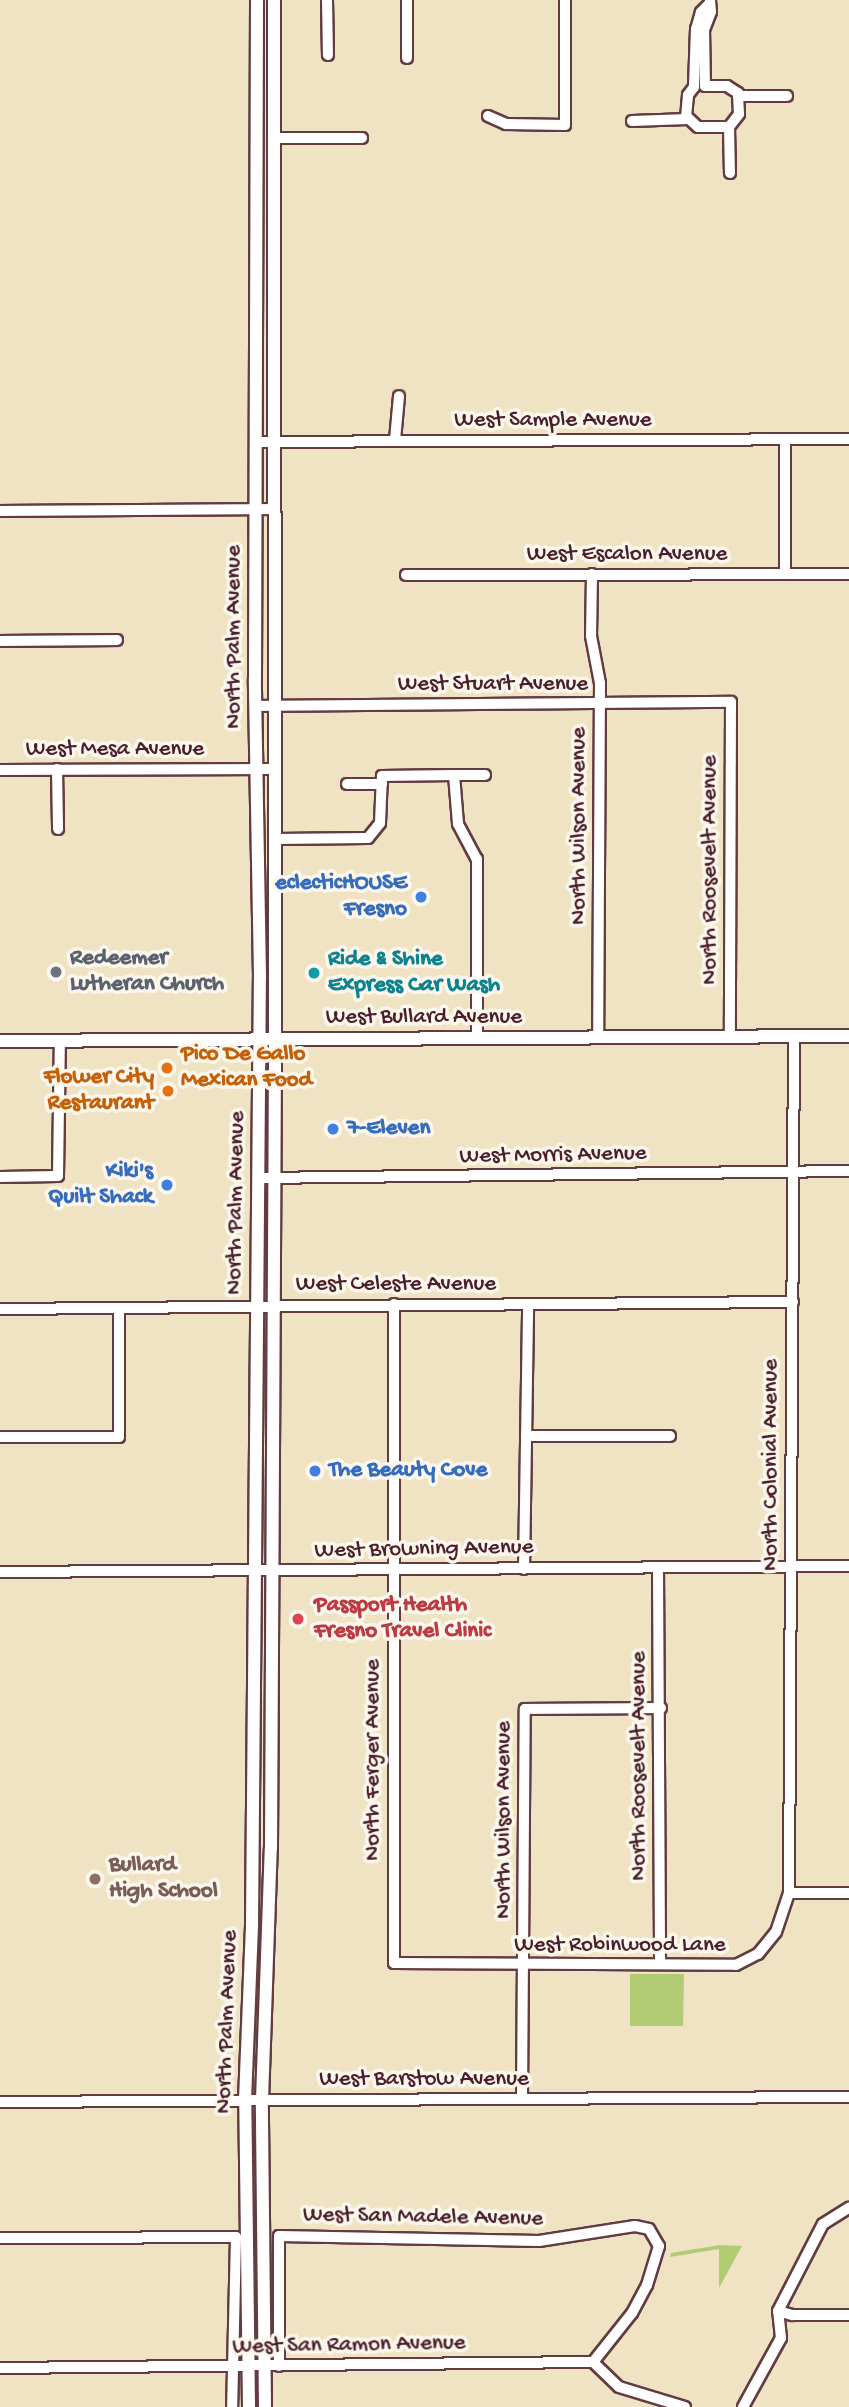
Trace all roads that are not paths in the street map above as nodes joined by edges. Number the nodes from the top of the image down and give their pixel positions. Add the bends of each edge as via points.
1 (257, 0) edge
2 (274, 0) edge
3 (327, 0) edge
4 (407, 0) edge
5 (565, 0) edge
6 (710, 2) edge
7 (328, 55) dead end
8 (407, 58) dead end
9 (700, 87) junction
10 (738, 96) junction
11 (787, 96) dead end
12 (488, 116) dead end
13 (688, 119) junction
14 (632, 121) dead end
15 (729, 127) junction
16 (273, 138) junction
17 (362, 138) dead end
18 (730, 173) dead end
19 (398, 396) dead end
20 (849, 439) edge
21 (395, 440) junction
22 (785, 440) junction
23 (257, 442) junction
24 (273, 442) junction
25 (273, 509) junction
26 (256, 510) junction
27 (0, 511) edge
28 (785, 573) junction
29 (592, 574) junction
30 (849, 574) edge
31 (406, 575) dead end
32 (117, 640) dead end
33 (0, 641) edge
34 (731, 702) joint
35 (600, 703) junction
36 (272, 705) junction
37 (256, 706) junction
38 (57, 769) junction
39 (256, 769) junction
40 (273, 769) junction
41 (0, 770) edge
42 (454, 775) junction
43 (485, 775) dead end
44 (347, 784) dead end
45 (382, 784) junction
46 (58, 829) dead end
47 (257, 829) junction
48 (275, 839) junction
49 (275, 920) junction
50 (849, 1036) edge
51 (730, 1037) junction
52 (793, 1037) junction
53 (598, 1038) junction
54 (259, 1039) junction
55 (275, 1039) junction
56 (477, 1039) junction
57 (0, 1041) edge
58 (60, 1041) junction
59 (793, 1171) junction
60 (849, 1171) edge
61 (0, 1177) edge
62 (259, 1178) junction
63 (274, 1178) junction
64 (793, 1302) junction
65 (394, 1304) junction
66 (528, 1304) junction
67 (273, 1306) junction
68 (257, 1307) junction
69 (119, 1308) junction
70 (0, 1309) edge
71 (526, 1436) junction
72 (670, 1436) dead end
73 (0, 1437) edge
74 (849, 1566) edge
75 (791, 1567) junction
76 (658, 1568) junction
77 (524, 1569) junction
78 (255, 1570) junction
79 (270, 1570) junction
80 (393, 1571) junction
81 (0, 1572) edge
82 (661, 1709) junction
83 (254, 1809) junction
84 (271, 1809) junction
85 (789, 1893) junction
86 (849, 1893) edge
87 (394, 1963) joint
88 (660, 1964) junction
89 (523, 1966) junction
90 (849, 2097) edge
91 (522, 2099) junction
92 (245, 2100) junction
93 (262, 2100) junction
94 (0, 2102) edge
95 (849, 2208) edge
96 (0, 2238) edge
97 (778, 2311) junction
98 (849, 2315) edge
99 (593, 2362) junction
100 (232, 2366) junction
101 (250, 2366) junction
102 (265, 2366) junction
103 (279, 2366) junction
104 (0, 2368) edge
105 (232, 2407) edge
106 (249, 2407) edge
107 (265, 2407) edge
108 (685, 2407) edge
109 (743, 2407) edge

1 - 23 main road, North Palm Avenue
2 - 16 main road, North Palm Avenue
3 - 7 street
4 - 8 street
5 - 12 street via 565,125 506,124
6 - 9 street via 696,29
9 - 10 street via 727,86
9 - 13 street via 686,106
10 - 11 street
10 - 15 street via 739,114
13 - 14 street
13 - 15 street via 698,127
15 - 18 street
16 - 17 street
16 - 24 main road, North Palm Avenue
19 - 21 street
20 - 22 street, West Sample Avenue
21 - 22 street, West Sample Avenue
21 - 24 street, West Sample Avenue
22 - 28 street
23 - 24 street, West Sample Avenue
23 - 26 main road, North Palm Avenue
24 - 25 main road, North Palm Avenue
25 - 26 street
25 - 36 main road, North Palm Avenue
26 - 27 street
26 - 37 main road, North Palm Avenue
28 - 29 street, West Escalon Avenue
28 - 30 street, West Escalon Avenue
29 - 31 street, West Escalon Avenue
29 - 35 street, North Wilson Avenue via 591,636
32 - 33 street
34 - 35 street, West Stuart Avenue
34 - 51 street, North Roosevelt Avenue
35 - 36 street, West Stuart Avenue
35 - 53 street, North Wilson Avenue
36 - 37 street, West Stuart Avenue
36 - 40 main road, North Palm Avenue
37 - 39 main road, North Palm Avenue
38 - 39 street, West Mesa Avenue
38 - 41 street, West Mesa Avenue
38 - 46 street
39 - 40 street, West Mesa Avenue
39 - 47 main road, North Palm Avenue
40 - 48 main road, North Palm Avenue
42 - 43 street
42 - 45 street via 382,776
42 - 56 street via 458,824 477,859
44 - 45 street
45 - 48 street via 380,823 374,835
47 - 49 main road via 268,915
47 - 54 main road, North Palm Avenue
48 - 49 main road, North Palm Avenue
49 - 55 main road, North Palm Avenue
50 - 52 main road, West Bullard Avenue
51 - 52 main road, West Bullard Avenue
51 - 53 main road, West Bullard Avenue
52 - 59 street, North Colonial Avenue
53 - 56 main road, West Bullard Avenue
54 - 55 main road, West Bullard Avenue
54 - 58 main road, West Bullard Avenue
54 - 62 main road, North Palm Avenue
55 - 56 main road, West Bullard Avenue
55 - 63 main road, North Palm Avenue
57 - 58 main road, West Bullard Avenue
58 - 61 street via 58,1176
59 - 60 street, West Morris Avenue
59 - 63 street, West Morris Avenue
59 - 64 street, North Colonial Avenue
62 - 63 street, West Morris Avenue
62 - 68 main road, North Palm Avenue
63 - 67 main road, North Palm Avenue
64 - 66 street, West Celeste Avenue
64 - 75 street, North Colonial Avenue
65 - 66 street, West Celeste Avenue
65 - 67 street, West Celeste Avenue
65 - 80 street, North Ferger Avenue
66 - 71 street
67 - 68 street, West Celeste Avenue
67 - 79 main road, North Palm Avenue
68 - 69 street, West Celeste Avenue
68 - 78 main road, North Palm Avenue
69 - 70 street, West Celeste Avenue
69 - 73 street via 119,1437
71 - 72 street
71 - 77 street
74 - 75 street, West Browning Avenue
75 - 76 street, West Browning Avenue
75 - 85 street, North Colonial Avenue
76 - 77 street, West Browning Avenue
76 - 82 street, North Roosevelt Avenue
77 - 80 street, West Browning Avenue
78 - 79 street, West Browning Avenue
78 - 81 street, West Browning Avenue
78 - 83 main road, North Palm Avenue
79 - 80 street, West Browning Avenue
79 - 84 main road, North Palm Avenue
80 - 87 street, North Ferger Avenue
82 - 88 street, North Roosevelt Avenue
82 - 89 street, North Wilson Avenue via 525,1709
83 - 84 main road
83 - 92 main road, North Palm Avenue
84 - 93 main road, North Palm Avenue
85 - 86 street
85 - 88 street, West Robinwood Lane via 776,1932 758,1954 736,1965
87 - 89 street, West Robinwood Lane
88 - 89 street, West Robinwood Lane
89 - 91 street, North Wilson Avenue
90 - 91 street, West Barstow Avenue
91 - 93 street, West Barstow Avenue
92 - 93 street, West Barstow Avenue
92 - 94 street, West Barstow Avenue
92 - 101 main road, North Palm Avenue
93 - 102 main road, North Palm Avenue
95 - 97 street via 823,2224
96 - 100 street via 236,2236
97 - 98 street
97 - 109 street via 781,2338
99 - 103 street, West San Ramon Avenue
99 - 103 street, West San Madele Avenue via 632,2313 647,2285 659,2246 649,2229 635,2226 539,2241 279,2236
99 - 108 street via 619,2387
100 - 101 street, West San Ramon Avenue
100 - 104 street, West San Ramon Avenue
100 - 105 street
101 - 102 street, West San Ramon Avenue
101 - 106 main road, North Palm Avenue
102 - 103 street, West San Ramon Avenue
102 - 107 main road, North Palm Avenue

